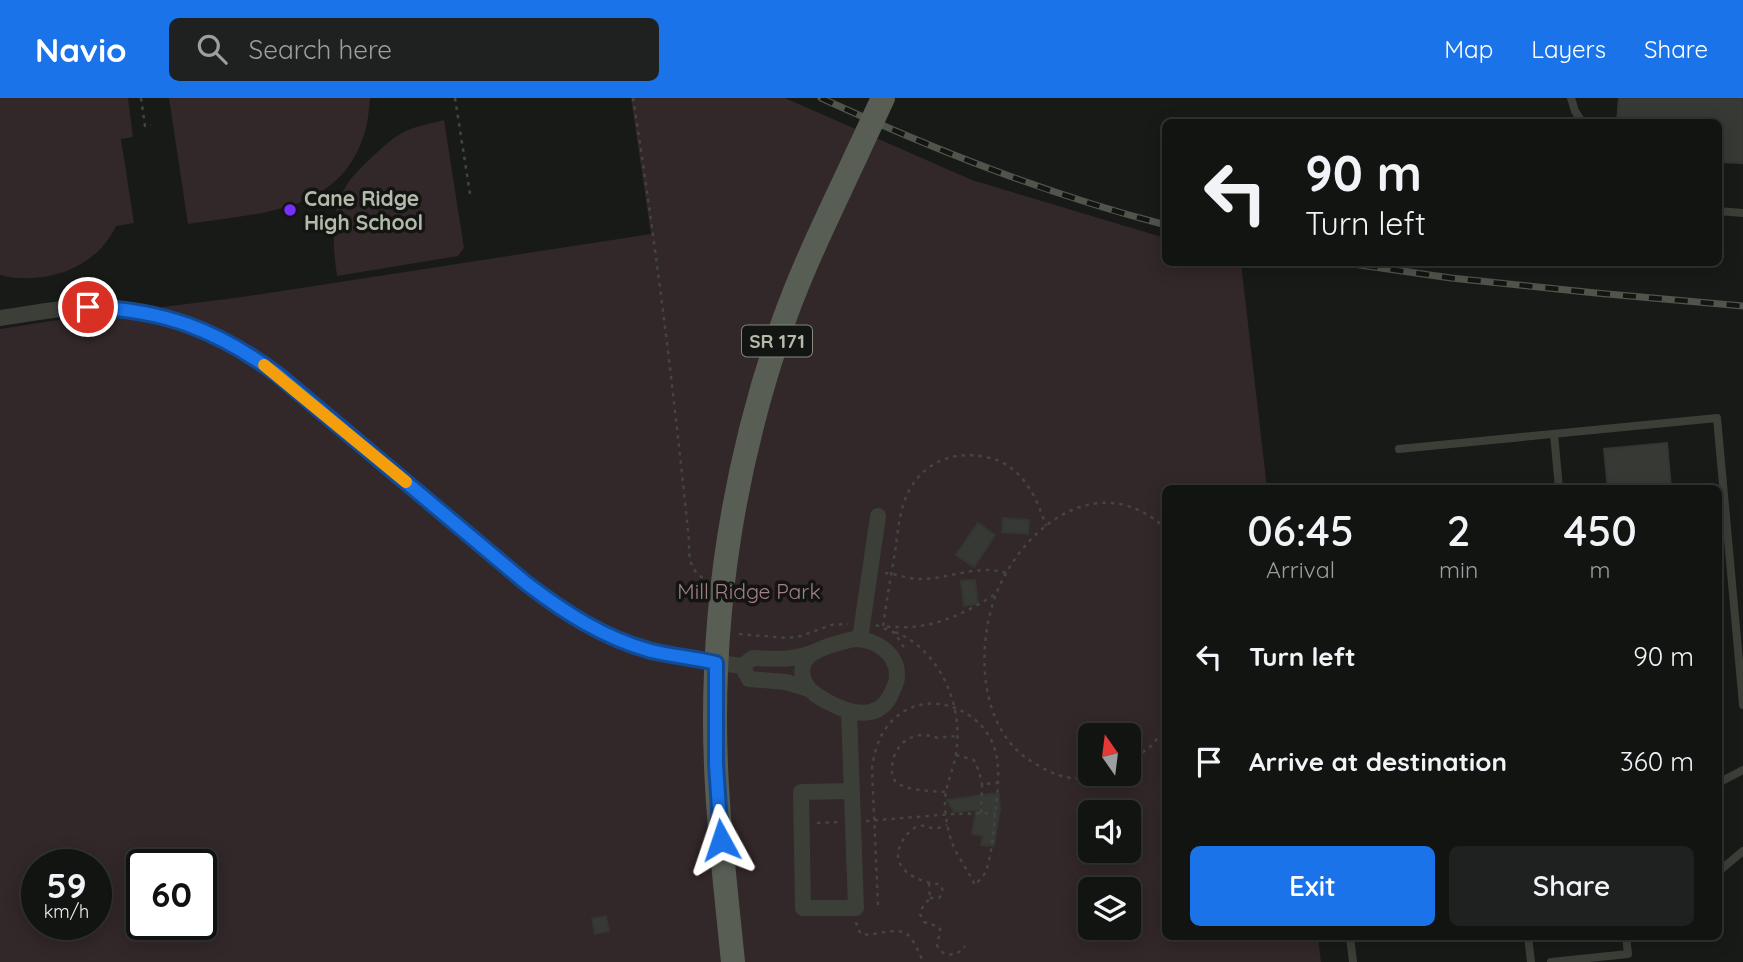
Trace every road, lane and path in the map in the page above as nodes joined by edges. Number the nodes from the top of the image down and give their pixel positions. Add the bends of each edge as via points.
1 (141, 98) edge
2 (455, 98) edge
3 (633, 98) edge
4 (883, 98) edge
5 (1572, 98) edge
6 (1580, 119) edge
7 (151, 125) dead end
8 (470, 194) dead end
9 (1722, 211) edge
10 (1743, 213) edge
11 (0, 318) edge
12 (1554, 434) junction
13 (1399, 449) dead end
14 (1559, 485) edge
15 (878, 516) dead end
16 (1162, 525) edge
17 (1046, 526) junction
18 (870, 571) junction
19 (1006, 573) junction
20 (891, 574) junction
21 (722, 590) junction
22 (996, 594) junction
23 (892, 631) dead end
24 (860, 639) junction
25 (814, 652) junction
26 (716, 663) junction
27 (742, 666) junction
28 (809, 689) junction
29 (1743, 705) edge
30 (955, 708) junction
31 (849, 711) junction
32 (1162, 733) edge
33 (957, 737) junction
34 (1141, 754) edge
35 (956, 755) junction
36 (1743, 770) edge
37 (1078, 779) edge
38 (1722, 781) edge
39 (997, 783) junction
40 (982, 784) junction
41 (852, 791) junction
42 (946, 792) junction
43 (981, 813) junction
44 (995, 813) junction
45 (946, 814) junction
46 (853, 821) junction
47 (874, 821) junction
48 (812, 823) dead end
49 (947, 825) junction
50 (1743, 851) edge
51 (1722, 869) edge
52 (929, 883) junction
53 (930, 898) junction
54 (878, 905) dead end
55 (856, 908) junction
56 (1350, 940) edge
57 (1528, 940) edge
58 (1626, 940) edge
59 (965, 946) dead end
60 (733, 962) edge
61 (924, 962) edge
62 (1353, 962) edge
63 (1531, 962) edge
64 (1551, 962) edge

1 - 7 path via 145,126
2 - 8 path
3 - 21 path via 666,325 690,560 699,575
4 - 21 main road, SR 171, bridge via 799,282 770,363 738,491
5 - 6 lane
9 - 10 lane
11 - 26 street via 71,308 120,309 162,316 228,342 277,374 560,608 597,631 633,645
12 - 13 lane
12 - 14 lane
12 - 29 lane via 1717,418
15 - 18 street
16 - 17 path via 1149,514 1107,503 1074,508
17 - 19 path
17 - 20 path via 1029,487 1011,467 972,455 947,458 924,470 908,493
18 - 20 path
18 - 24 street
19 - 20 path via 984,570 929,579
19 - 22 path
20 - 22 path via 883,626 942,621
21 - 26 main road, SR 171
22 - 37 path via 985,647 986,690 992,712 1026,759 1047,771
23 - 30 path via 919,647 930,660 947,683
24 - 25 street
24 - 31 street via 886,650 897,679 882,707 872,712
25 - 27 street via 785,660 753,657
25 - 28 street via 802,669
26 - 27 street
26 - 60 main road, SR 171 via 717,799
27 - 28 street via 749,679
28 - 31 street
30 - 33 path
30 - 39 path via 971,715 990,738 997,757
30 - 47 path via 917,706 892,720 873,756
31 - 41 street
32 - 34 path
33 - 35 path
33 - 42 path via 913,737 898,748 893,761 892,774 898,783
35 - 40 path via 974,760
35 - 42 path
36 - 38 lane
39 - 40 path
39 - 44 path
40 - 43 path
41 - 46 street
41 - 55 street via 801,792 803,908
42 - 45 path
43 - 44 path
43 - 45 path
44 - 49 path via 986,873 975,885
45 - 47 path
45 - 49 path
46 - 47 path
46 - 48 path
46 - 55 street
47 - 54 path
49 - 52 path via 915,828 899,848 907,872
50 - 51 lane
52 - 53 path
52 - 53 path via 942,889 939,898
53 - 59 path via 920,914 924,922 940,928 939,950 951,955
55 - 61 path via 861,934 894,931 910,936
56 - 62 lane
57 - 63 lane
58 - 64 lane via 1628,954

